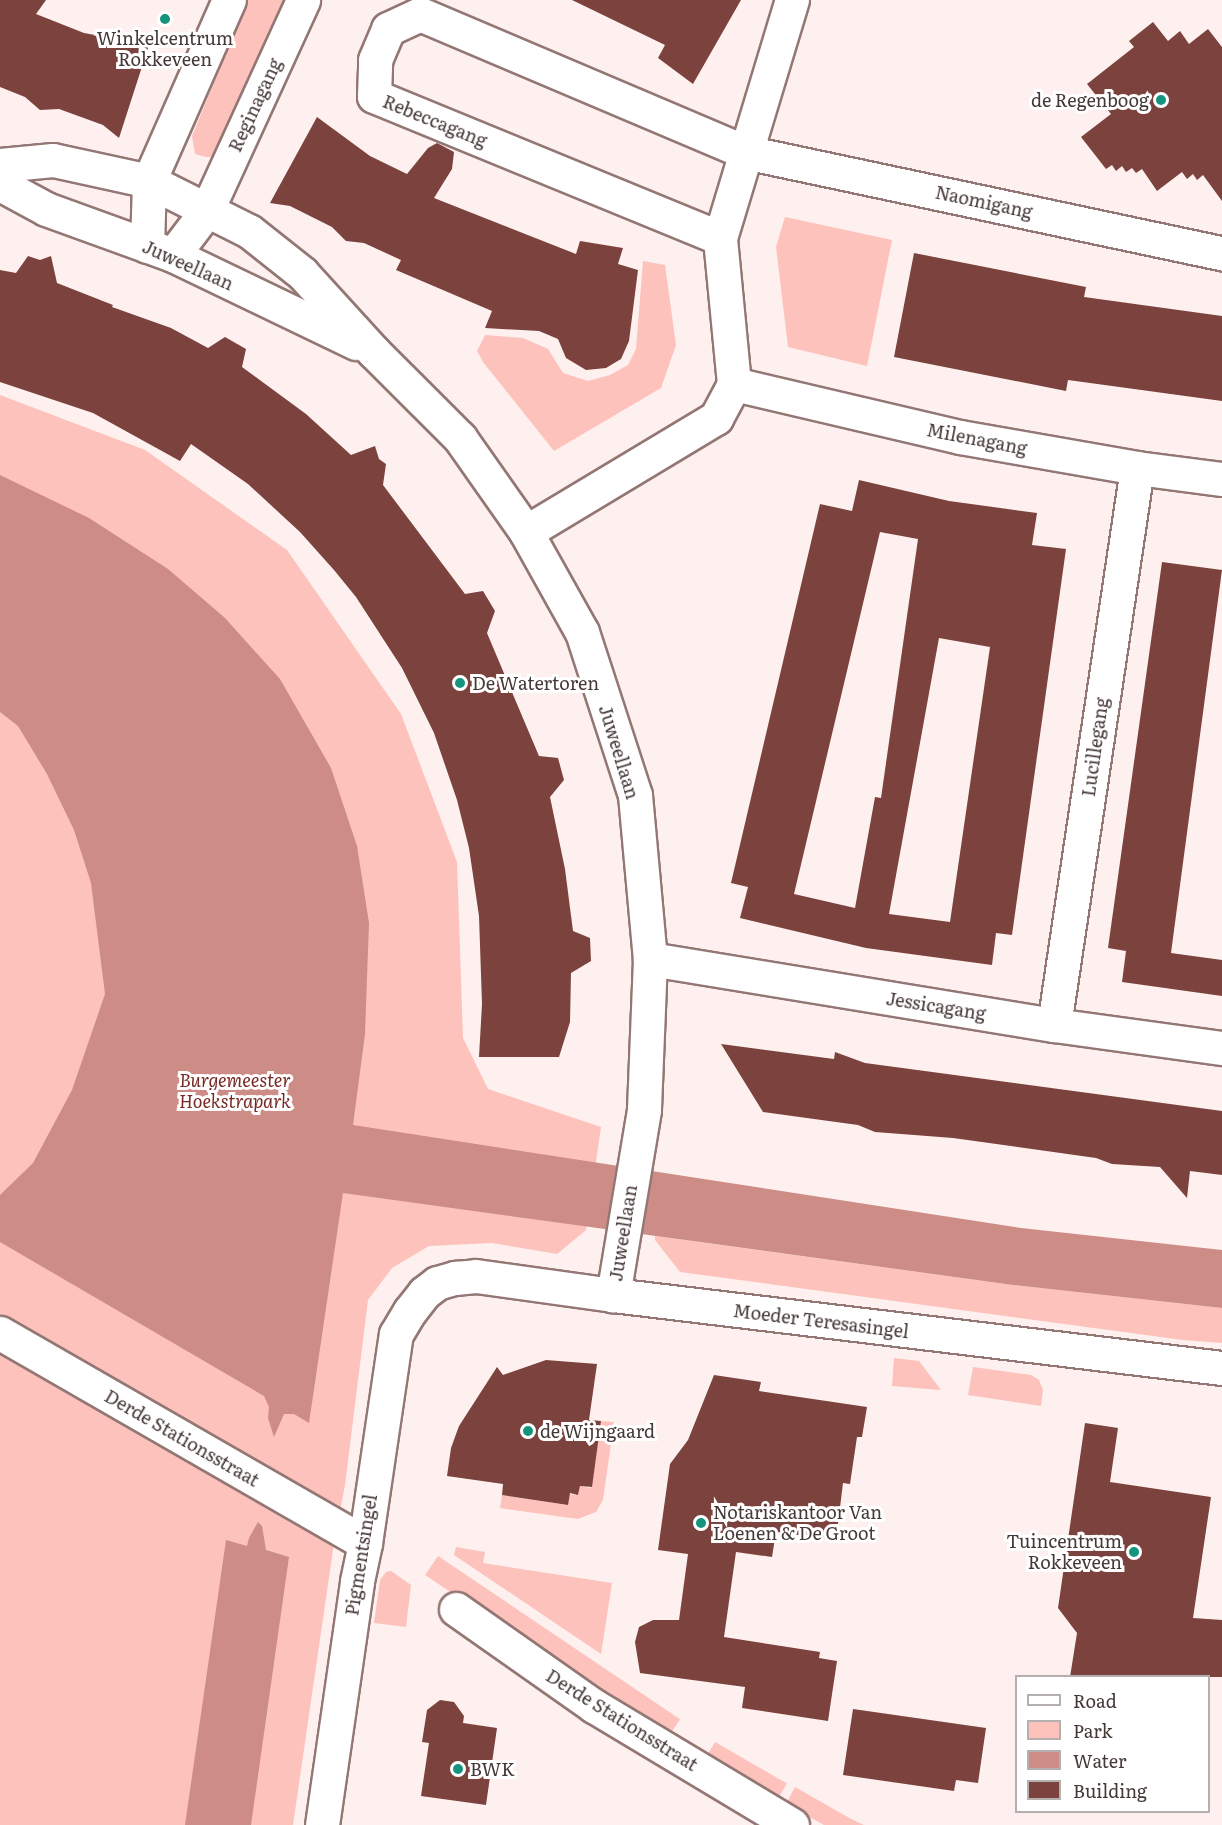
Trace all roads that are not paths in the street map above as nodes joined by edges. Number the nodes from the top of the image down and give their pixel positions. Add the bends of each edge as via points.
1 (229, 0) edge
2 (303, 0) edge
3 (792, 0) edge
4 (745, 152) junction
5 (0, 165) edge
6 (149, 182) junction
7 (0, 184) edge
8 (207, 210) junction
9 (720, 238) junction
10 (160, 250) junction
11 (1222, 253) edge
12 (374, 352) junction
13 (734, 384) junction
14 (1137, 468) junction
15 (1222, 479) edge
16 (526, 532) junction
17 (650, 959) junction
18 (1054, 1025) junction
19 (1222, 1048) edge
20 (424, 1293) joint
21 (613, 1295) junction
22 (0, 1333) edge
23 (1222, 1368) edge
24 (365, 1543) junction
25 (456, 1609) dead end
26 (322, 1825) edge
27 (792, 1825) edge

1 - 6 street
2 - 8 street, Reginagang
3 - 4 street
4 - 9 street
4 - 9 street, Rebeccagang via 420,14 388,29 375,60 374,96
4 - 11 street, Naomigang
5 - 6 street via 53,160
6 - 8 street
6 - 10 street
7 - 10 street, Juweellaan via 46,209
8 - 10 street, Reginagang
8 - 12 street, Juweellaan via 249,231 302,273
9 - 13 street
10 - 12 street, Juweellaan
12 - 16 street, Juweellaan via 460,438
13 - 14 street, Milenagang via 960,437
13 - 16 street via 716,418
14 - 15 street, Milenagang
14 - 18 street, Lucillegang
16 - 17 street, Juweellaan via 582,632 634,795
17 - 18 street, Jessicagang
17 - 21 street, Juweellaan via 644,1110
18 - 19 street, Jessicagang
20 - 21 street, Moeder Teresasingel via 437,1283 476,1276
20 - 24 street, Pigmentsingel via 396,1334
21 - 23 street, Moeder Teresasingel
22 - 24 street, Derde Stationsstraat
24 - 26 street, Pigmentsingel
25 - 27 street, Derde Stationsstraat via 594,1706

